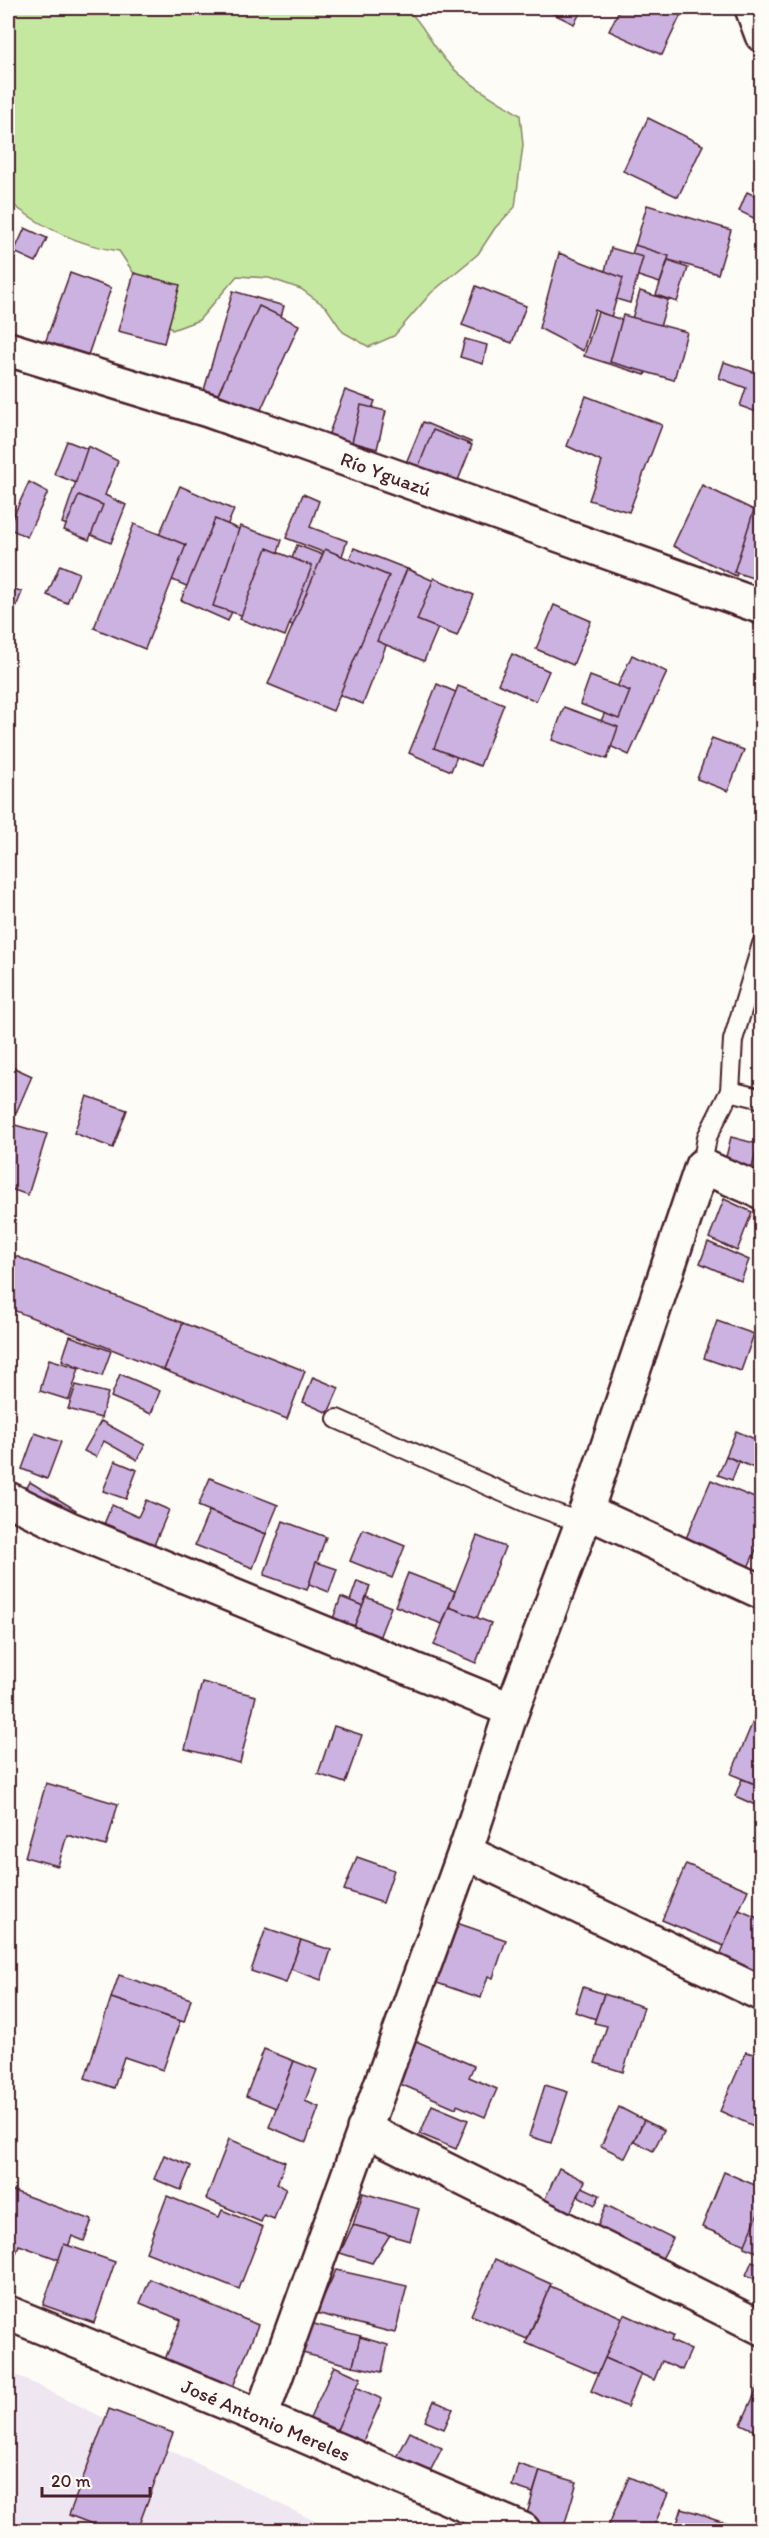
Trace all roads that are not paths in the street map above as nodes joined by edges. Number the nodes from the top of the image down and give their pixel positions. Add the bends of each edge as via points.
1 (752, 8) edge
2 (762, 35) edge
3 (8, 349) edge
4 (762, 607) edge
5 (762, 944) edge
6 (730, 1091) junction
7 (762, 1099) edge
8 (702, 1166) junction
9 (762, 1192) edge
10 (338, 1419) dead end
11 (8, 1499) edge
12 (584, 1517) junction
13 (762, 1592) edge
14 (512, 1710) junction
15 (465, 1852) junction
16 (762, 1994) edge
17 (364, 2129) junction
18 (8, 2313) edge
19 (762, 2328) edge
20 (261, 2417) junction
21 (524, 2530) edge

1 - 2 street
3 - 4 street, Río Yguazú via 208,410
5 - 6 lane via 732,1040
6 - 7 lane
6 - 8 lane via 707,1137
8 - 9 street
8 - 12 street
10 - 12 lane via 527,1503
11 - 14 street via 70,1529
12 - 13 street
12 - 14 street
14 - 15 street
15 - 16 street
15 - 17 street
17 - 19 street
17 - 20 street
18 - 20 street, José Antonio Mereles
20 - 21 street, José Antonio Mereles

